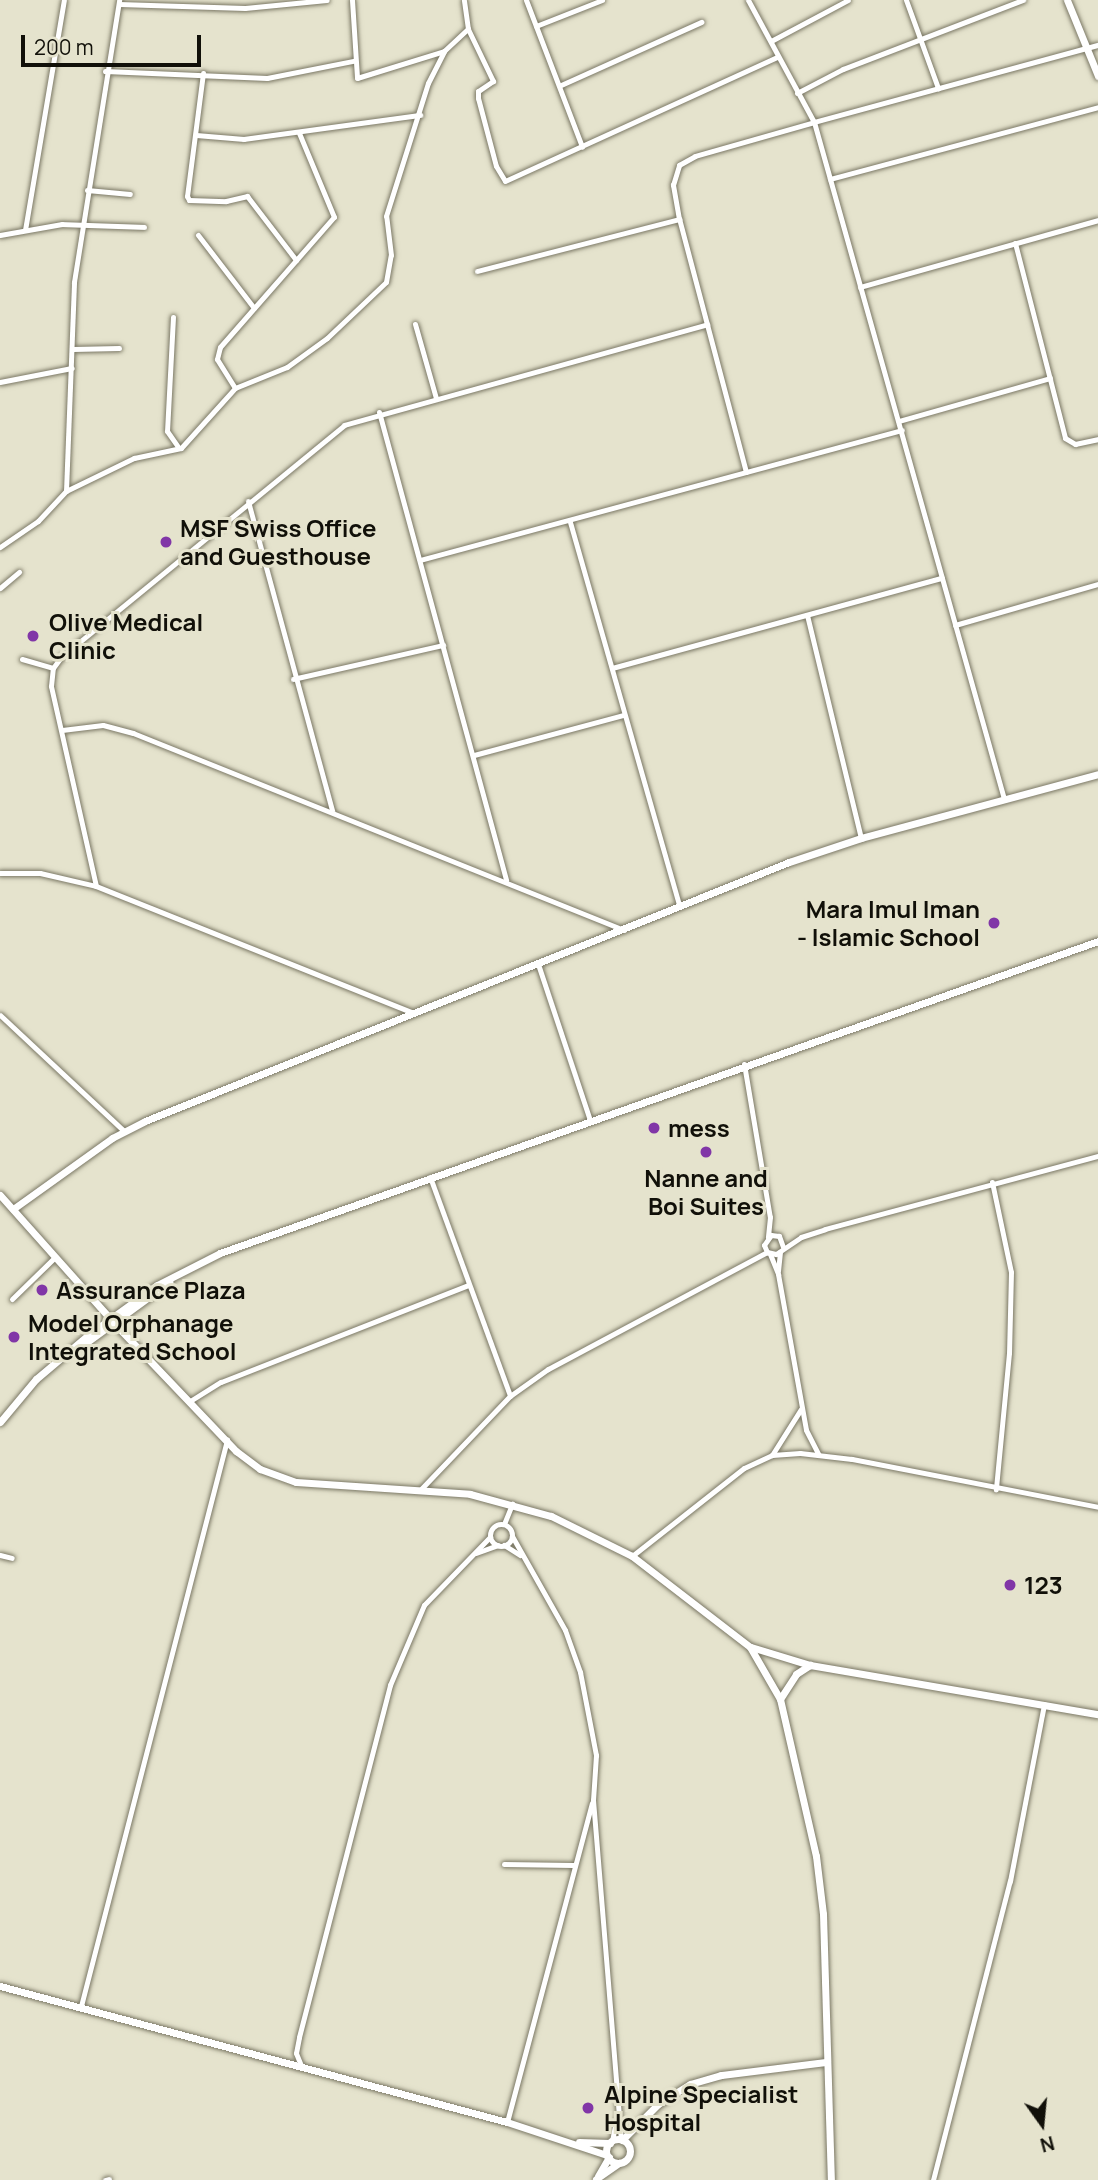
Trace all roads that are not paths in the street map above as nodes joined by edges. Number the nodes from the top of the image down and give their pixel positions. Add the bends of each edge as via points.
1 (64, 0) edge
2 (327, 0) edge
3 (352, 0) edge
4 (464, 0) edge
5 (526, 0) edge
6 (602, 0) edge
7 (748, 0) edge
8 (848, 0) edge
9 (906, 0) edge
10 (1023, 0) edge
11 (1067, 0) edge
12 (119, 2) edge
13 (701, 22) dead end
14 (537, 26) junction
15 (468, 29) junction
16 (771, 41) junction
17 (920, 43) junction
18 (1098, 46) edge
19 (1086, 49) junction
20 (444, 51) junction
21 (777, 57) junction
22 (353, 61) junction
23 (105, 71) junction
24 (203, 73) junction
25 (1098, 76) edge
26 (561, 85) junction
27 (938, 88) junction
28 (797, 93) junction
29 (1098, 107) edge
30 (421, 115) junction
31 (814, 122) junction
32 (299, 133) junction
33 (196, 135) junction
34 (583, 147) junction
35 (830, 179) junction
36 (87, 190) junction
37 (130, 194) dead end
38 (680, 219) junction
39 (1098, 220) edge
40 (81, 224) junction
41 (144, 227) dead end
42 (25, 230) junction
43 (0, 235) edge
44 (198, 236) dead end
45 (1015, 243) junction
46 (296, 260) junction
47 (477, 271) dead end
48 (860, 287) junction
49 (254, 308) junction
50 (173, 317) dead end
51 (415, 324) dead end
52 (708, 324) junction
53 (119, 348) dead end
54 (73, 349) junction
55 (72, 368) junction
56 (1049, 378) junction
57 (0, 382) edge
58 (234, 388) junction
59 (436, 398) junction
60 (379, 412) junction
61 (899, 421) junction
62 (902, 430) junction
63 (1098, 439) edge
64 (181, 449) junction
65 (746, 472) junction
66 (66, 491) junction
67 (248, 501) junction
68 (570, 523) junction
69 (0, 547) edge
70 (420, 560) junction
71 (19, 572) dead end
72 (942, 578) junction
73 (1098, 584) edge
74 (0, 588) edge
75 (807, 615) junction
76 (955, 625) junction
77 (443, 645) junction
78 (22, 659) dead end
79 (53, 668) junction
80 (612, 668) junction
81 (293, 679) junction
82 (623, 715) junction
83 (62, 730) junction
84 (474, 755) junction
85 (1098, 774) edge
86 (1004, 799) junction
87 (332, 811) junction
88 (861, 838) junction
89 (0, 873) edge
90 (506, 880) junction
91 (96, 886) junction
92 (680, 907) junction
93 (624, 930) junction
94 (1098, 941) edge
95 (538, 964) junction
96 (414, 1013) junction
97 (0, 1015) edge
98 (744, 1064) junction
99 (590, 1120) junction
100 (124, 1131) junction
101 (1098, 1156) edge
102 (430, 1177) junction
103 (992, 1182) junction
104 (0, 1195) edge
105 (13, 1209) junction
106 (769, 1217) junction
107 (801, 1237) junction
108 (768, 1238) junction
109 (780, 1238) junction
110 (764, 1245) junction
111 (782, 1250) junction
112 (769, 1253) junction
113 (55, 1257) junction
114 (749, 1260) junction
115 (778, 1274) junction
116 (469, 1285) junction
117 (12, 1299) dead end
118 (112, 1321) junction
119 (510, 1396) junction
120 (190, 1401) junction
121 (801, 1409) junction
122 (0, 1422) edge
123 (227, 1440) junction
124 (819, 1454) junction
125 (772, 1455) junction
126 (421, 1489) junction
127 (996, 1489) junction
128 (512, 1503) junction
129 (1098, 1507) edge
130 (504, 1524) junction
131 (512, 1536) junction
132 (490, 1537) junction
133 (501, 1545) junction
134 (473, 1554) junction
135 (0, 1555) edge
136 (520, 1555) junction
137 (632, 1556) junction
138 (12, 1558) dead end
139 (750, 1647) junction
140 (810, 1665) junction
141 (780, 1699) junction
142 (1044, 1704) junction
143 (1098, 1714) edge
144 (593, 1800) junction
145 (504, 1864) dead end
146 (573, 1866) junction
147 (0, 1986) edge
148 (81, 2006) junction
149 (296, 2053) junction
150 (826, 2062) junction
151 (284, 2064) junction
152 (302, 2068) junction
153 (617, 2117) junction
154 (507, 2122) junction
155 (638, 2128) junction
156 (621, 2139) junction
157 (571, 2142) junction
158 (611, 2142) junction
159 (630, 2150) junction
160 (608, 2156) junction
161 (619, 2162) junction
162 (596, 2180) edge
163 (831, 2180) edge
164 (933, 2180) edge

1 - 42 street
2 - 12 street via 246,8
3 - 22 street
4 - 15 street
5 - 14 street
6 - 14 street
7 - 16 street
8 - 16 street
9 - 17 street
10 - 17 street
11 - 19 street
12 - 23 street
13 - 26 street
14 - 26 street
15 - 20 street
15 - 34 street via 493,80 478,91 478,98 499,175 505,181
16 - 21 street
17 - 27 street
17 - 28 street via 843,69
18 - 19 street
19 - 25 street
19 - 27 street
20 - 22 street via 367,78 357,78
20 - 30 street via 428,82
21 - 28 street
21 - 34 street
22 - 24 street via 267,78
23 - 24 street
23 - 36 street
24 - 33 street
26 - 34 street
27 - 31 street
28 - 31 street
29 - 35 street
30 - 32 street
30 - 58 street via 386,216 391,255 386,282 327,338 287,367
31 - 35 street
31 - 38 street via 695,156 679,166 673,185
32 - 33 street via 244,139
32 - 46 street via 335,212
33 - 46 street via 189,201 247,196
35 - 48 street
36 - 37 street
36 - 40 street
38 - 47 street
38 - 52 street
39 - 45 street
40 - 41 street
40 - 42 street
40 - 54 street
42 - 43 street
44 - 49 street
45 - 48 street
45 - 56 street
46 - 49 street
48 - 61 street
49 - 58 street via 217,352
50 - 64 street via 167,431 173,445
51 - 59 street
52 - 59 street
52 - 65 street
53 - 54 street
54 - 55 street
55 - 57 street
55 - 66 street
56 - 61 street
56 - 63 street via 1065,438 1075,444
58 - 64 street
59 - 60 street
60 - 67 street via 334,431
60 - 70 street
61 - 62 street
62 - 65 street
62 - 72 street
64 - 66 street via 134,458
65 - 68 street
66 - 69 street via 38,521
67 - 79 street
67 - 81 street
68 - 70 street
68 - 80 street
70 - 77 street
71 - 74 street
72 - 75 street
72 - 76 street
73 - 76 street
75 - 80 street
75 - 88 street
76 - 86 street
77 - 81 street
77 - 84 street
78 - 79 street
79 - 83 street via 51,686
80 - 82 street
81 - 87 street
82 - 84 street
82 - 92 street
83 - 87 street via 103,725 133,733
83 - 91 street
84 - 90 street
85 - 86 street
86 - 88 street
87 - 90 street
88 - 92 street
89 - 91 street via 40,873
90 - 93 street
91 - 96 street
92 - 93 street
93 - 95 street
94 - 98 street
95 - 96 street
95 - 99 street
96 - 100 street
97 - 100 street
98 - 99 street
98 - 106 street
99 - 102 street
100 - 105 street
101 - 103 street
102 - 116 street
102 - 118 street via 230,1249 172,1279
103 - 107 street
103 - 127 street via 1011,1272 1009,1353
104 - 105 street
105 - 113 street
106 - 108 street
106 - 109 street
107 - 109 street
107 - 111 street
108 - 109 street
108 - 110 street
109 - 111 street
110 - 112 street
110 - 114 street
111 - 112 street
111 - 115 street
112 - 114 street
112 - 115 street
113 - 117 street
113 - 118 street
114 - 119 street via 548,1370
115 - 121 street
116 - 119 street
116 - 120 street via 221,1382
118 - 120 street
118 - 122 street via 36,1379
119 - 126 street
120 - 123 street
121 - 124 street via 810,1442
121 - 125 street
123 - 126 street via 260,1469 282,1478
123 - 148 street
124 - 125 street
124 - 127 street
125 - 137 street via 744,1468
126 - 128 street
127 - 129 street
128 - 130 street
128 - 137 street via 571,1524
130 - 131 street
130 - 132 street via 494,1527
131 - 133 street
131 - 136 street
132 - 133 street
132 - 134 street
133 - 134 street
133 - 136 street
134 - 149 street via 424,1605 395,1672
135 - 138 street
136 - 144 street via 556,1610 580,1672 596,1755
137 - 139 street
139 - 140 street
139 - 141 street
140 - 141 street via 796,1674
140 - 142 street
141 - 150 street via 821,1887
142 - 143 street
142 - 164 street via 1007,1894
144 - 146 street
144 - 153 street
145 - 146 street
146 - 154 street
147 - 148 street
148 - 151 street
149 - 151 street
149 - 152 street
150 - 155 street via 721,2075 690,2084 659,2104
150 - 163 street
151 - 152 street
152 - 154 street
153 - 156 street
153 - 158 street
154 - 157 street
155 - 156 street
155 - 159 street
156 - 158 street
156 - 159 street
157 - 158 street
157 - 160 street
158 - 160 street
159 - 161 street
160 - 161 street
160 - 162 street
161 - 162 street

